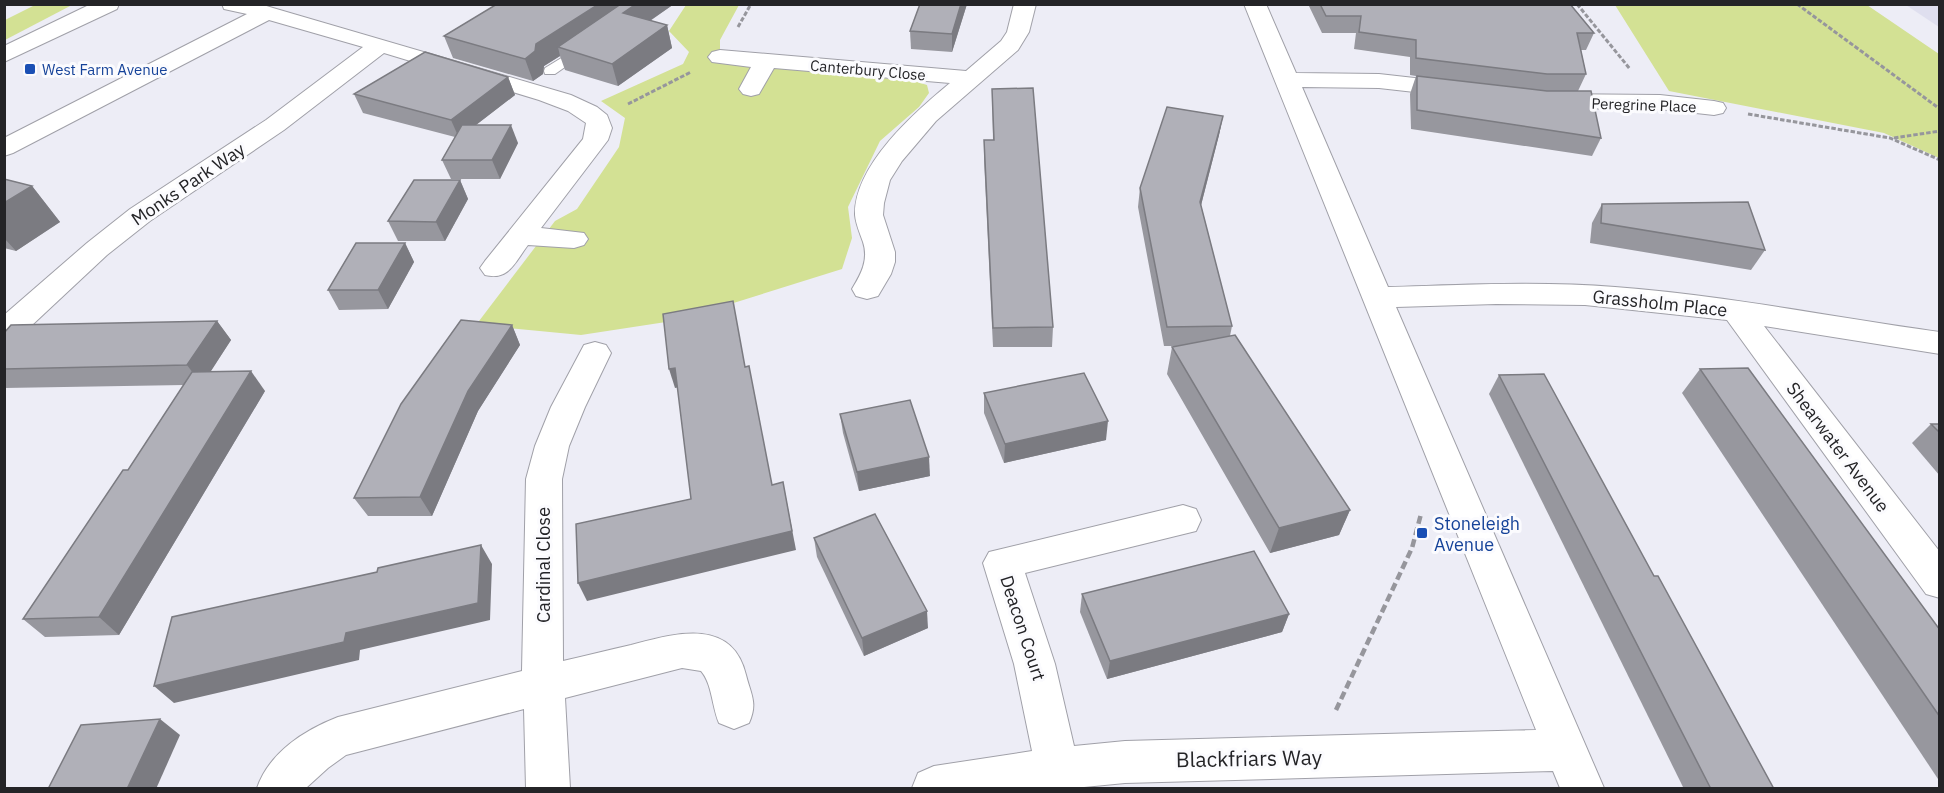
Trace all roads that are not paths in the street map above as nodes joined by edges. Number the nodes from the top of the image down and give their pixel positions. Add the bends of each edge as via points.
1 (109, 4) edge
2 (232, 4) edge
3 (1025, 4) edge
4 (1255, 4) edge
5 (266, 13) junction
6 (380, 45) junction
7 (587, 46) edge
8 (4, 55) edge
9 (720, 57) road end
10 (766, 61) junction
11 (550, 71) joint
12 (970, 78) junction
13 (1287, 80) junction
14 (525, 89) junction
15 (751, 89) dead end
16 (1480, 93) edge
17 (1523, 99) edge
18 (1714, 108) dead end
19 (4, 148) edge
20 (520, 236) junction
21 (574, 239) dead end
22 (495, 268) dead end
23 (867, 289) dead end
24 (1378, 297) junction
25 (1736, 311) junction
26 (5, 331) edge
27 (1940, 343) edge
28 (595, 353) dead end
29 (1183, 520) dead end
30 (1940, 582) edge
31 (543, 687) junction
32 (734, 709) dead end
33 (1056, 769) junction
34 (1574, 769) edge
35 (939, 788) edge
36 (279, 789) edge
37 (548, 789) edge

1 - 8 street
2 - 5 street
3 - 12 street, Canterbury Close via 1014,39
4 - 13 street
5 - 6 street
5 - 19 street
6 - 14 street
6 - 26 street, Monks Park Way via 275,126 140,215
7 - 11 lane
9 - 10 street, Canterbury Close
10 - 12 street, Canterbury Close
10 - 15 street
11 - 14 street
12 - 23 street, Canterbury Close via 896,149 872,192 869,214 881,256
13 - 16 street via 1388,82
13 - 24 street
14 - 20 street via 590,112 598,120 599,128 595,140
17 - 18 street, Peregrine Place via 1660,102
20 - 21 street
20 - 22 street
24 - 25 street, Grassholm Place via 1560,294 1665,301
24 - 34 street
25 - 27 street, Grassholm Place
25 - 30 street, Shearwater Avenue
28 - 31 street, Cardinal Close via 552,446 544,479
29 - 33 street, Deacon Court via 1002,563 1042,686
31 - 32 street via 682,650 702,652 712,654 724,668
31 - 36 street via 339,737 294,767
31 - 37 street, Cardinal Close
33 - 34 street, Blackfriars Way via 1125,762 1313,756
33 - 35 street, Blackfriars Way

